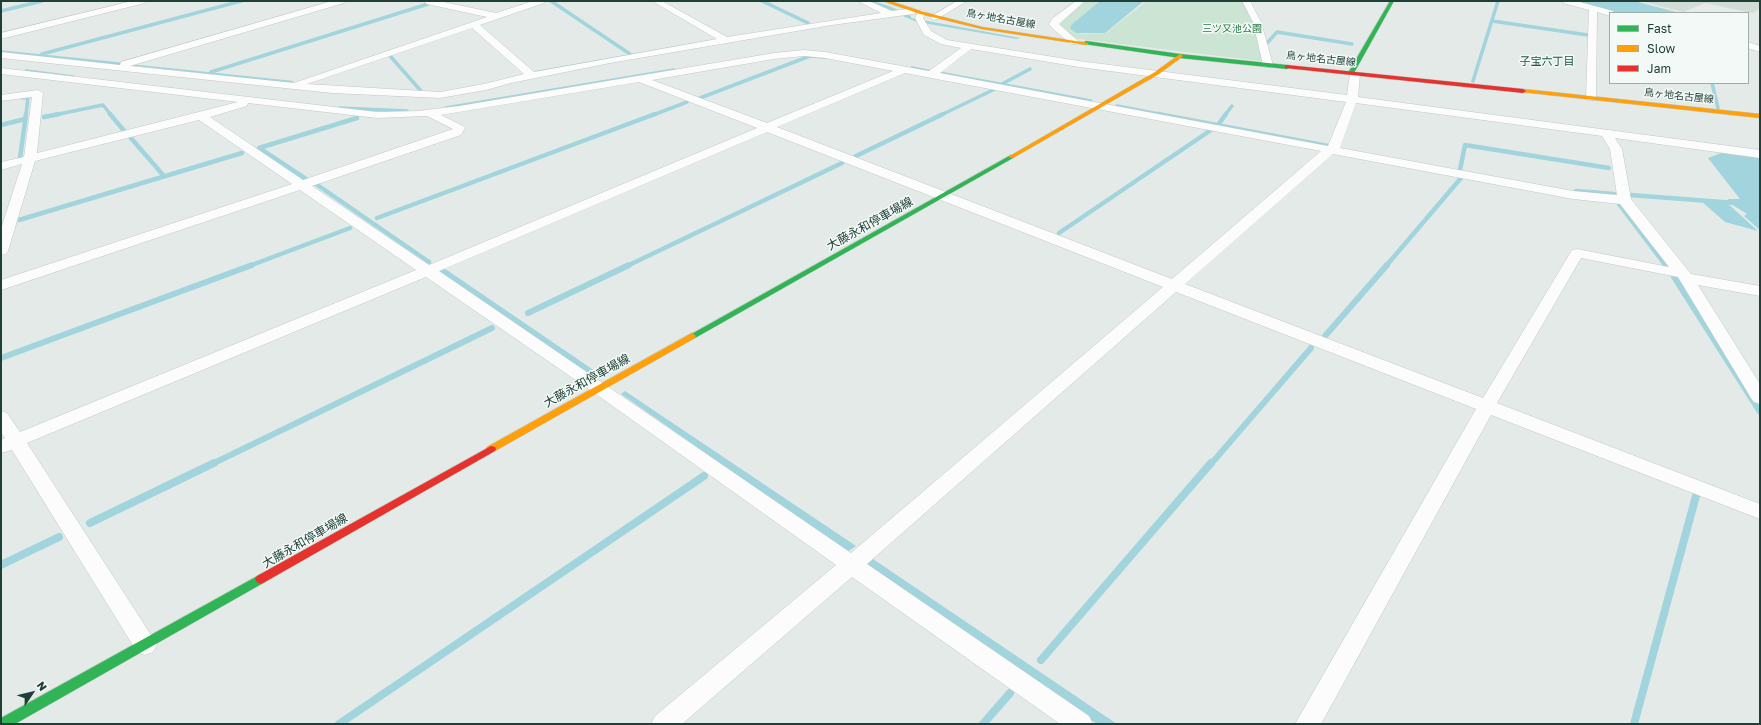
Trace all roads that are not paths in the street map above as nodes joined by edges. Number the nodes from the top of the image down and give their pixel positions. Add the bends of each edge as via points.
1 (142, 1) edge
2 (341, 1) edge
3 (427, 1) edge
4 (541, 1) edge
5 (656, 1) edge
6 (862, 1) edge
7 (885, 1) edge
8 (963, 1) edge
9 (1081, 1) edge
10 (1246, 1) edge
11 (1392, 1) edge
12 (1566, 1) edge
13 (1593, 9) junction
14 (1609, 13) edge
15 (892, 14) junction
16 (496, 16) junction
17 (916, 16) junction
18 (934, 17) junction
19 (473, 24) junction
20 (1, 36) edge
21 (726, 40) junction
22 (1074, 42) junction
23 (1749, 45) edge
24 (968, 47) junction
25 (1760, 49) edge
26 (1, 55) edge
27 (1180, 56) junction
28 (1268, 65) junction
29 (117, 66) junction
30 (903, 70) junction
31 (1, 71) edge
32 (1157, 73) junction
33 (1353, 73) junction
34 (532, 75) junction
35 (931, 75) junction
36 (639, 78) junction
37 (294, 86) junction
38 (1, 98) edge
39 (1592, 98) junction
40 (1352, 99) junction
41 (251, 102) junction
42 (1100, 106) junction
43 (429, 114) junction
44 (200, 116) junction
45 (1760, 116) edge
46 (765, 127) junction
47 (1606, 133) junction
48 (1331, 149) junction
49 (1760, 154) edge
50 (30, 159) junction
51 (1, 166) edge
52 (301, 185) junction
53 (944, 196) junction
54 (1624, 200) junction
55 (1, 251) edge
56 (427, 271) junction
57 (1684, 276) junction
58 (1, 285) edge
59 (1174, 285) junction
60 (1760, 292) edge
61 (599, 388) junction
62 (1760, 398) edge
63 (1486, 407) junction
64 (1, 418) edge
65 (8, 444) edge
66 (1760, 512) edge
67 (851, 565) junction
68 (145, 645) junction
69 (2, 724) edge
70 (664, 724) edge
71 (1080, 724) edge
72 (1308, 724) edge

1 - 20 street
2 - 29 street
3 - 16 street
4 - 16 street
5 - 21 street
6 - 15 street
7 - 17 main road, 鳥ヶ地名古屋線
8 - 18 street
9 - 22 street via 1054,24
10 - 28 street via 1257,22
11 - 33 main road
12 - 13 street
13 - 14 street
13 - 39 street
15 - 17 street
15 - 21 street
16 - 19 street
17 - 18 main road, 鳥ヶ地名古屋線
17 - 24 street via 927,33 944,42
18 - 22 main road, 鳥ヶ地名古屋線 via 982,28
19 - 34 street
19 - 37 street
21 - 34 street
22 - 27 main road, 鳥ヶ地名古屋線
23 - 25 street
24 - 32 street
24 - 35 street
26 - 29 street
27 - 28 main road, 鳥ヶ地名古屋線
27 - 32 main road, 大藤永和停車場線
28 - 33 main road, 鳥ヶ地名古屋線
29 - 37 street
30 - 35 street
30 - 36 street via 804,53
30 - 46 street
31 - 41 street
32 - 40 street
32 - 42 main road, 大藤永和停車場線
33 - 39 main road, 鳥ヶ地名古屋線
33 - 40 street
34 - 37 street via 440,95
35 - 42 street
36 - 43 street
36 - 46 street
37 - 41 street
38 - 50 street via 38,93
39 - 45 main road, 鳥ヶ地名古屋線
40 - 47 street
40 - 48 street via 1336,146
41 - 43 street via 377,115
41 - 44 street
42 - 48 street
42 - 53 main road, 大藤永和停車場線
43 - 52 street via 459,128 457,133
44 - 50 street
44 - 52 street
46 - 53 street
46 - 56 street
47 - 49 street
47 - 54 street via 1616,149
48 - 54 street via 1573,195
48 - 59 street
50 - 51 street
50 - 55 street
52 - 56 street
52 - 58 street
53 - 59 street
53 - 61 main road, 大藤永和停車場線
54 - 57 street
56 - 61 street
56 - 65 street
57 - 60 street
57 - 62 street
57 - 63 street via 1577,253
59 - 63 street
59 - 67 street
61 - 67 street
61 - 68 main road, 大藤永和停車場線
63 - 66 street
63 - 72 street
64 - 65 street
65 - 68 street
67 - 70 street
67 - 71 street
68 - 69 main road, 大藤永和停車場線

